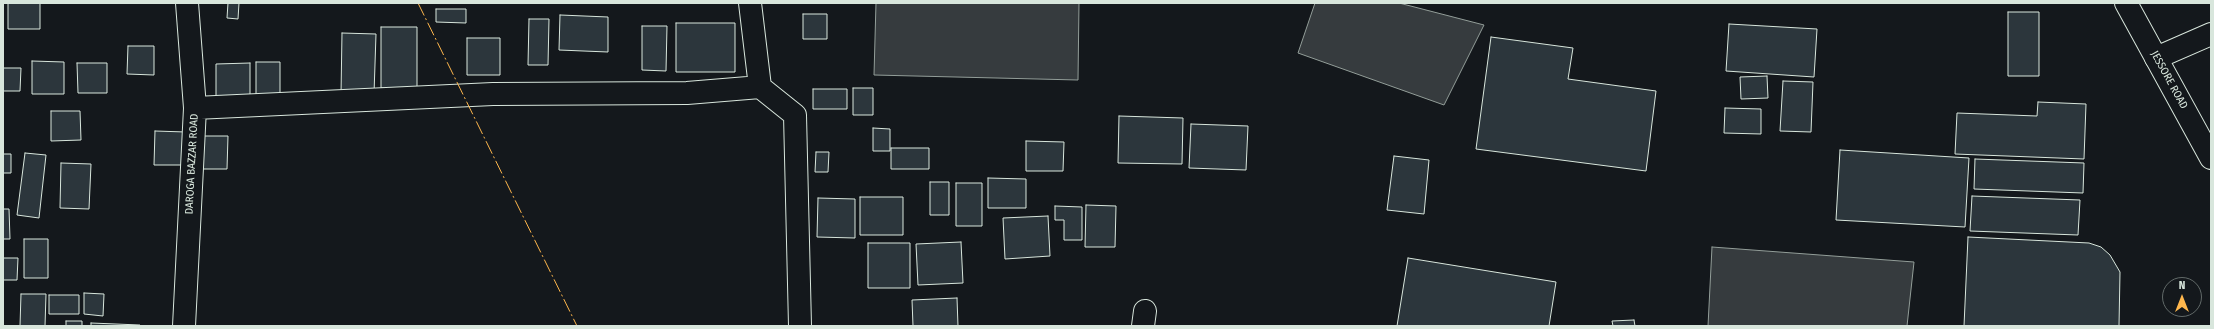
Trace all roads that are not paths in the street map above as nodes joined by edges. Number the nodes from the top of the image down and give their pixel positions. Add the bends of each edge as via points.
1 (187, 3) edge
2 (750, 3) edge
3 (2126, 3) edge
4 (2211, 34) edge
5 (2156, 58) junction
6 (760, 87) junction
7 (195, 108) junction
8 (2211, 158) edge
9 (184, 326) edge
10 (800, 326) edge

1 - 7 main road, DAROGA BAZZAR ROAD
2 - 6 main road
3 - 5 main road, JESSORE ROAD
4 - 5 main road
5 - 8 main road, JESSORE ROAD
6 - 7 main road via 687,93 493,94
6 - 10 main road via 795,115
7 - 9 main road, DAROGA BAZZAR ROAD

